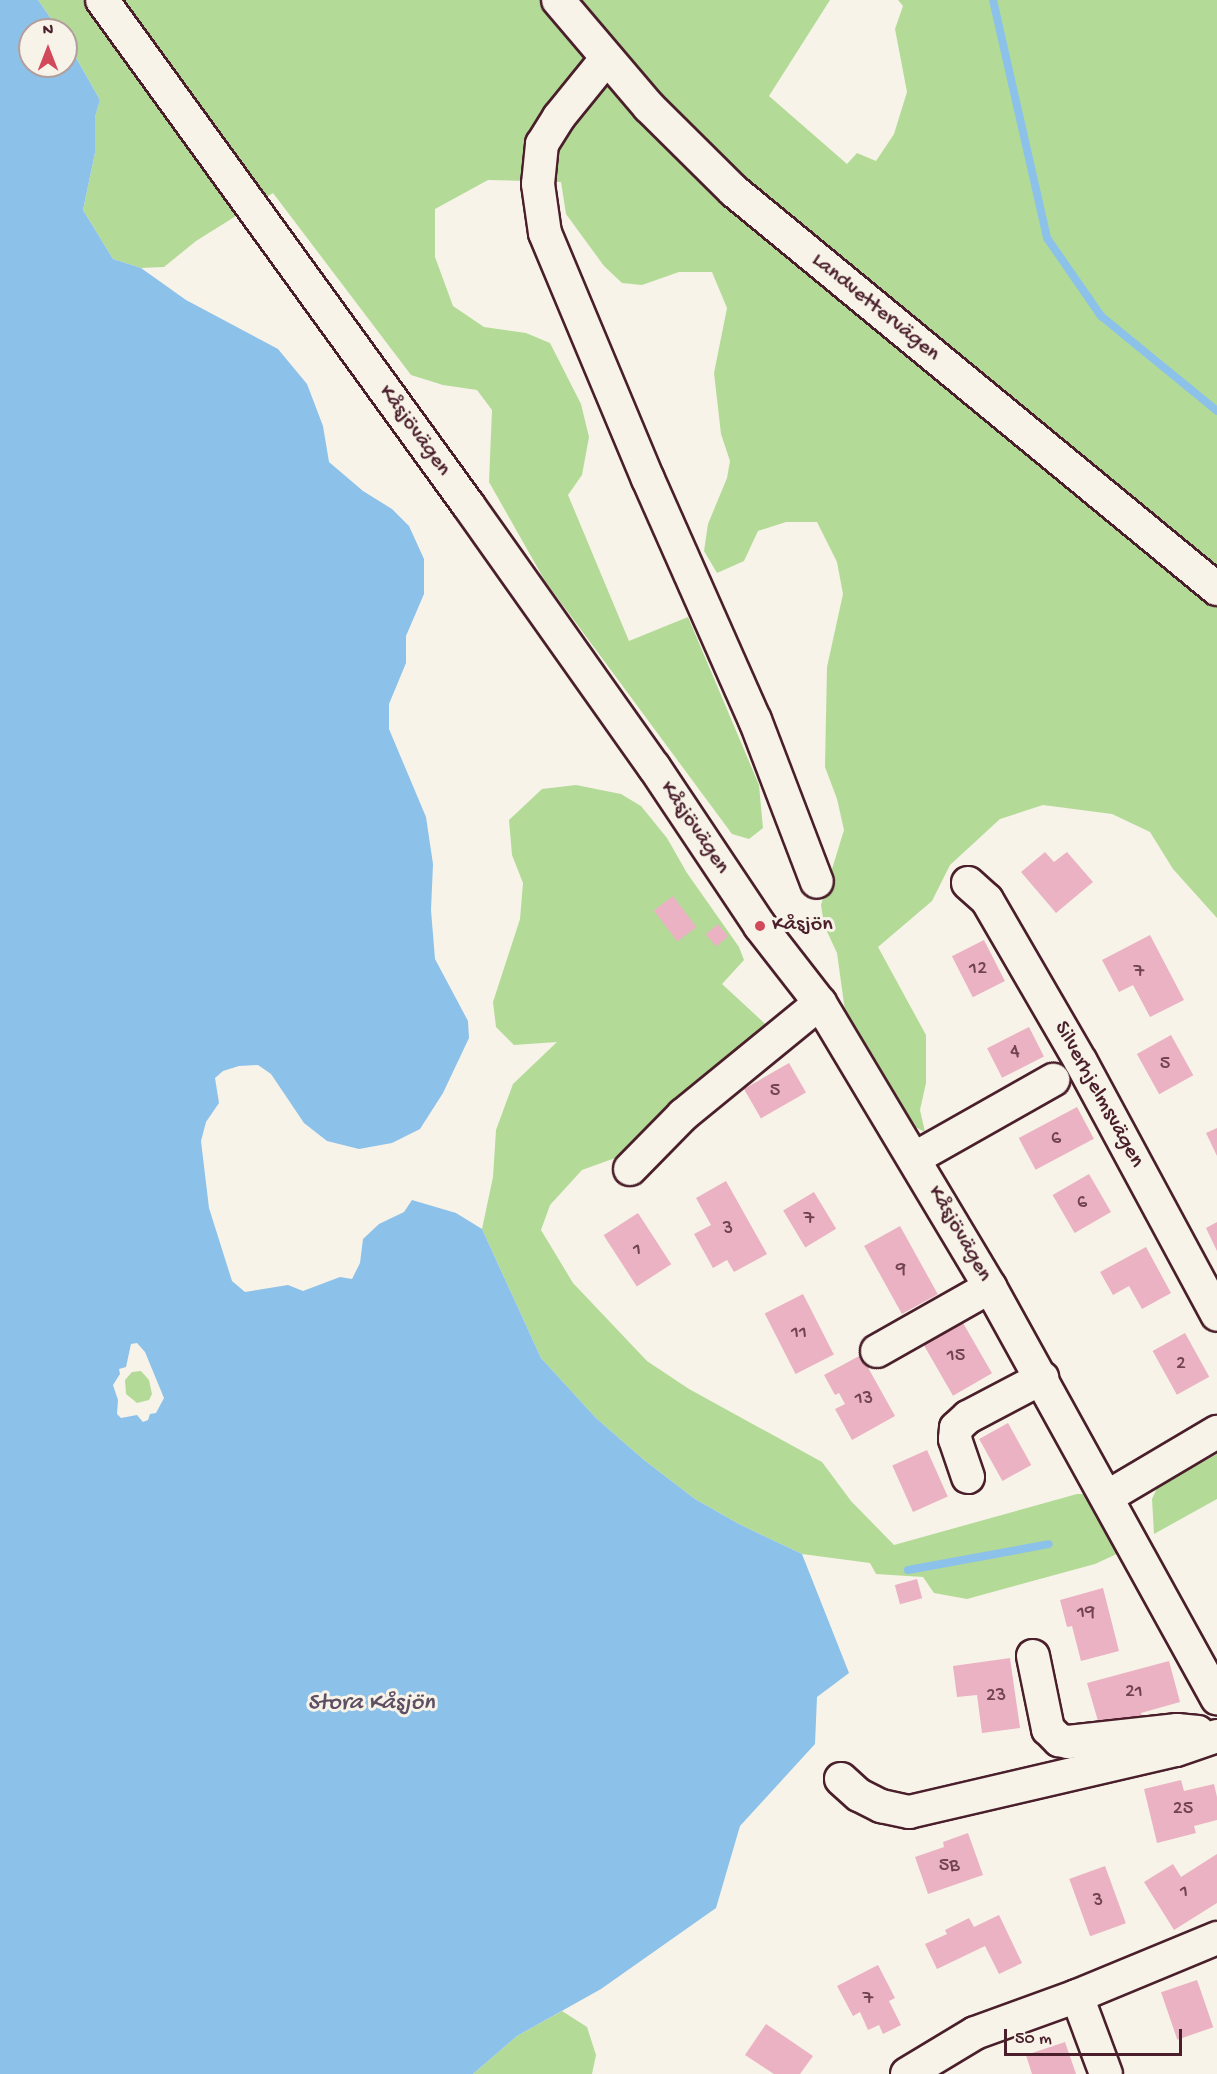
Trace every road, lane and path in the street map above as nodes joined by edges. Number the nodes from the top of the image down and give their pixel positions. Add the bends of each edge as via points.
1 (102, 0) edge
2 (558, 0) edge
3 (606, 59) junction
4 (1217, 589) edge
5 (817, 882) dead end
6 (968, 883) dead end
7 (820, 1004) junction
8 (1053, 1080) dead end
9 (915, 1158) junction
10 (630, 1169) dead end
11 (990, 1287) junction
12 (1217, 1315) edge
13 (878, 1351) dead end
14 (1042, 1378) junction
15 (1217, 1432) edge
16 (968, 1477) dead end
17 (1107, 1497) junction
18 (1033, 1656) dead end
19 (1217, 1699) edge
20 (1215, 1736) edge
21 (842, 1779) dead end
22 (1217, 1938) edge
23 (1077, 1996) junction
24 (907, 2074) edge
25 (1106, 2074) edge

1 - 7 street, Kåsjövägen via 469,506 654,767 760,926
2 - 3 street, Landvettervägen
3 - 4 street, Landvettervägen via 734,191
3 - 5 street via 542,144 538,184 545,233 755,720
6 - 12 street, Silverhjelmsvägen via 987,900 1075,1052
7 - 9 street, Kåsjövägen
7 - 10 street via 683,1115
8 - 9 street
9 - 11 street, Kåsjövägen
11 - 13 street
11 - 14 street, Kåsjövägen
14 - 16 street via 968,1417 956,1428 955,1439
14 - 17 street, Kåsjövägen
15 - 17 street
17 - 19 street, Kåsjövägen
18 - 20 street via 1048,1729 1059,1740 1177,1730
20 - 21 street via 1176,1750 909,1812 881,1806 859,1795
22 - 23 street
23 - 24 street via 975,2033
23 - 25 street

